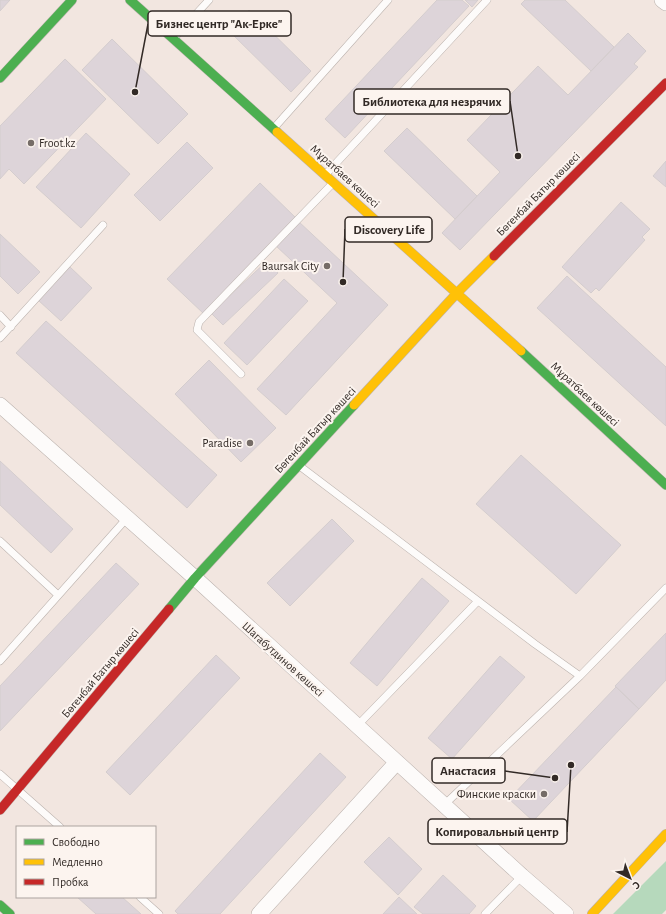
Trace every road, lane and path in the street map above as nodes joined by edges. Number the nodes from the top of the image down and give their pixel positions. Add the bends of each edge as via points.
1 (72, 0) edge
2 (130, 0) edge
3 (209, 0) edge
4 (388, 0) edge
5 (488, 0) edge
6 (662, 0) edge
7 (666, 4) edge
8 (173, 38) junction
9 (4, 67) edge
10 (0, 78) edge
11 (666, 83) edge
12 (274, 129) junction
13 (325, 175) junction
14 (333, 182) junction
15 (104, 225) dead end
16 (457, 293) junction
17 (0, 316) edge
18 (11, 326) junction
19 (0, 338) edge
20 (241, 374) dead end
21 (0, 406) edge
22 (299, 465) junction
23 (666, 485) edge
24 (127, 518) junction
25 (0, 541) edge
26 (195, 578) junction
27 (666, 588) edge
28 (58, 595) junction
29 (478, 601) junction
30 (0, 661) edge
31 (580, 676) junction
32 (357, 726) junction
33 (397, 762) junction
34 (0, 774) edge
35 (17, 790) junction
36 (444, 805) junction
37 (0, 810) edge
38 (59, 826) edge
39 (666, 834) edge
40 (522, 876) junction
41 (141, 898) edge
42 (0, 905) edge
43 (10, 914) edge
44 (159, 914) edge
45 (259, 914) edge
46 (484, 914) edge
47 (566, 914) edge
48 (592, 914) edge

1 - 9 street
2 - 8 street, Мұратбаев көшесі
3 - 8 lane
4 - 12 lane
5 - 13 lane
6 - 7 street
8 - 12 street, Мұратбаев көшесі
9 - 10 street
11 - 16 street, Бөгенбай Батыр көшесі
12 - 13 street, Мұратбаев көшесі
13 - 14 street, Мұратбаев көшесі
14 - 16 street, Мұратбаев көшесі
14 - 20 lane via 199,322 197,330
15 - 18 lane
16 - 22 street, Бөгенбай Батыр көшесі
16 - 23 street, Мұратбаев көшесі
17 - 18 lane
18 - 19 lane
21 - 24 street, Шагабутдинов көшесі
22 - 26 street, Бөгенбай Батыр көшесі
22 - 29 lane
24 - 26 street, Шагабутдинов көшесі
24 - 28 lane
25 - 28 lane
26 - 32 street, Шагабутдинов көшесі
26 - 35 street, Бөгенбай Батыр көшесі
27 - 31 lane
28 - 30 lane
29 - 31 lane
29 - 32 lane
31 - 36 lane
32 - 33 street, Шагабутдинов көшесі
33 - 36 street, Шагабутдинов көшесі
33 - 45 street
34 - 35 lane
35 - 37 street, Бөгенбай Батыр көшесі
35 - 38 lane
36 - 40 street, Шагабутдинов көшесі
39 - 48 street
40 - 46 lane
40 - 47 street, Шагабутдинов көшесі
41 - 44 lane
42 - 43 street

